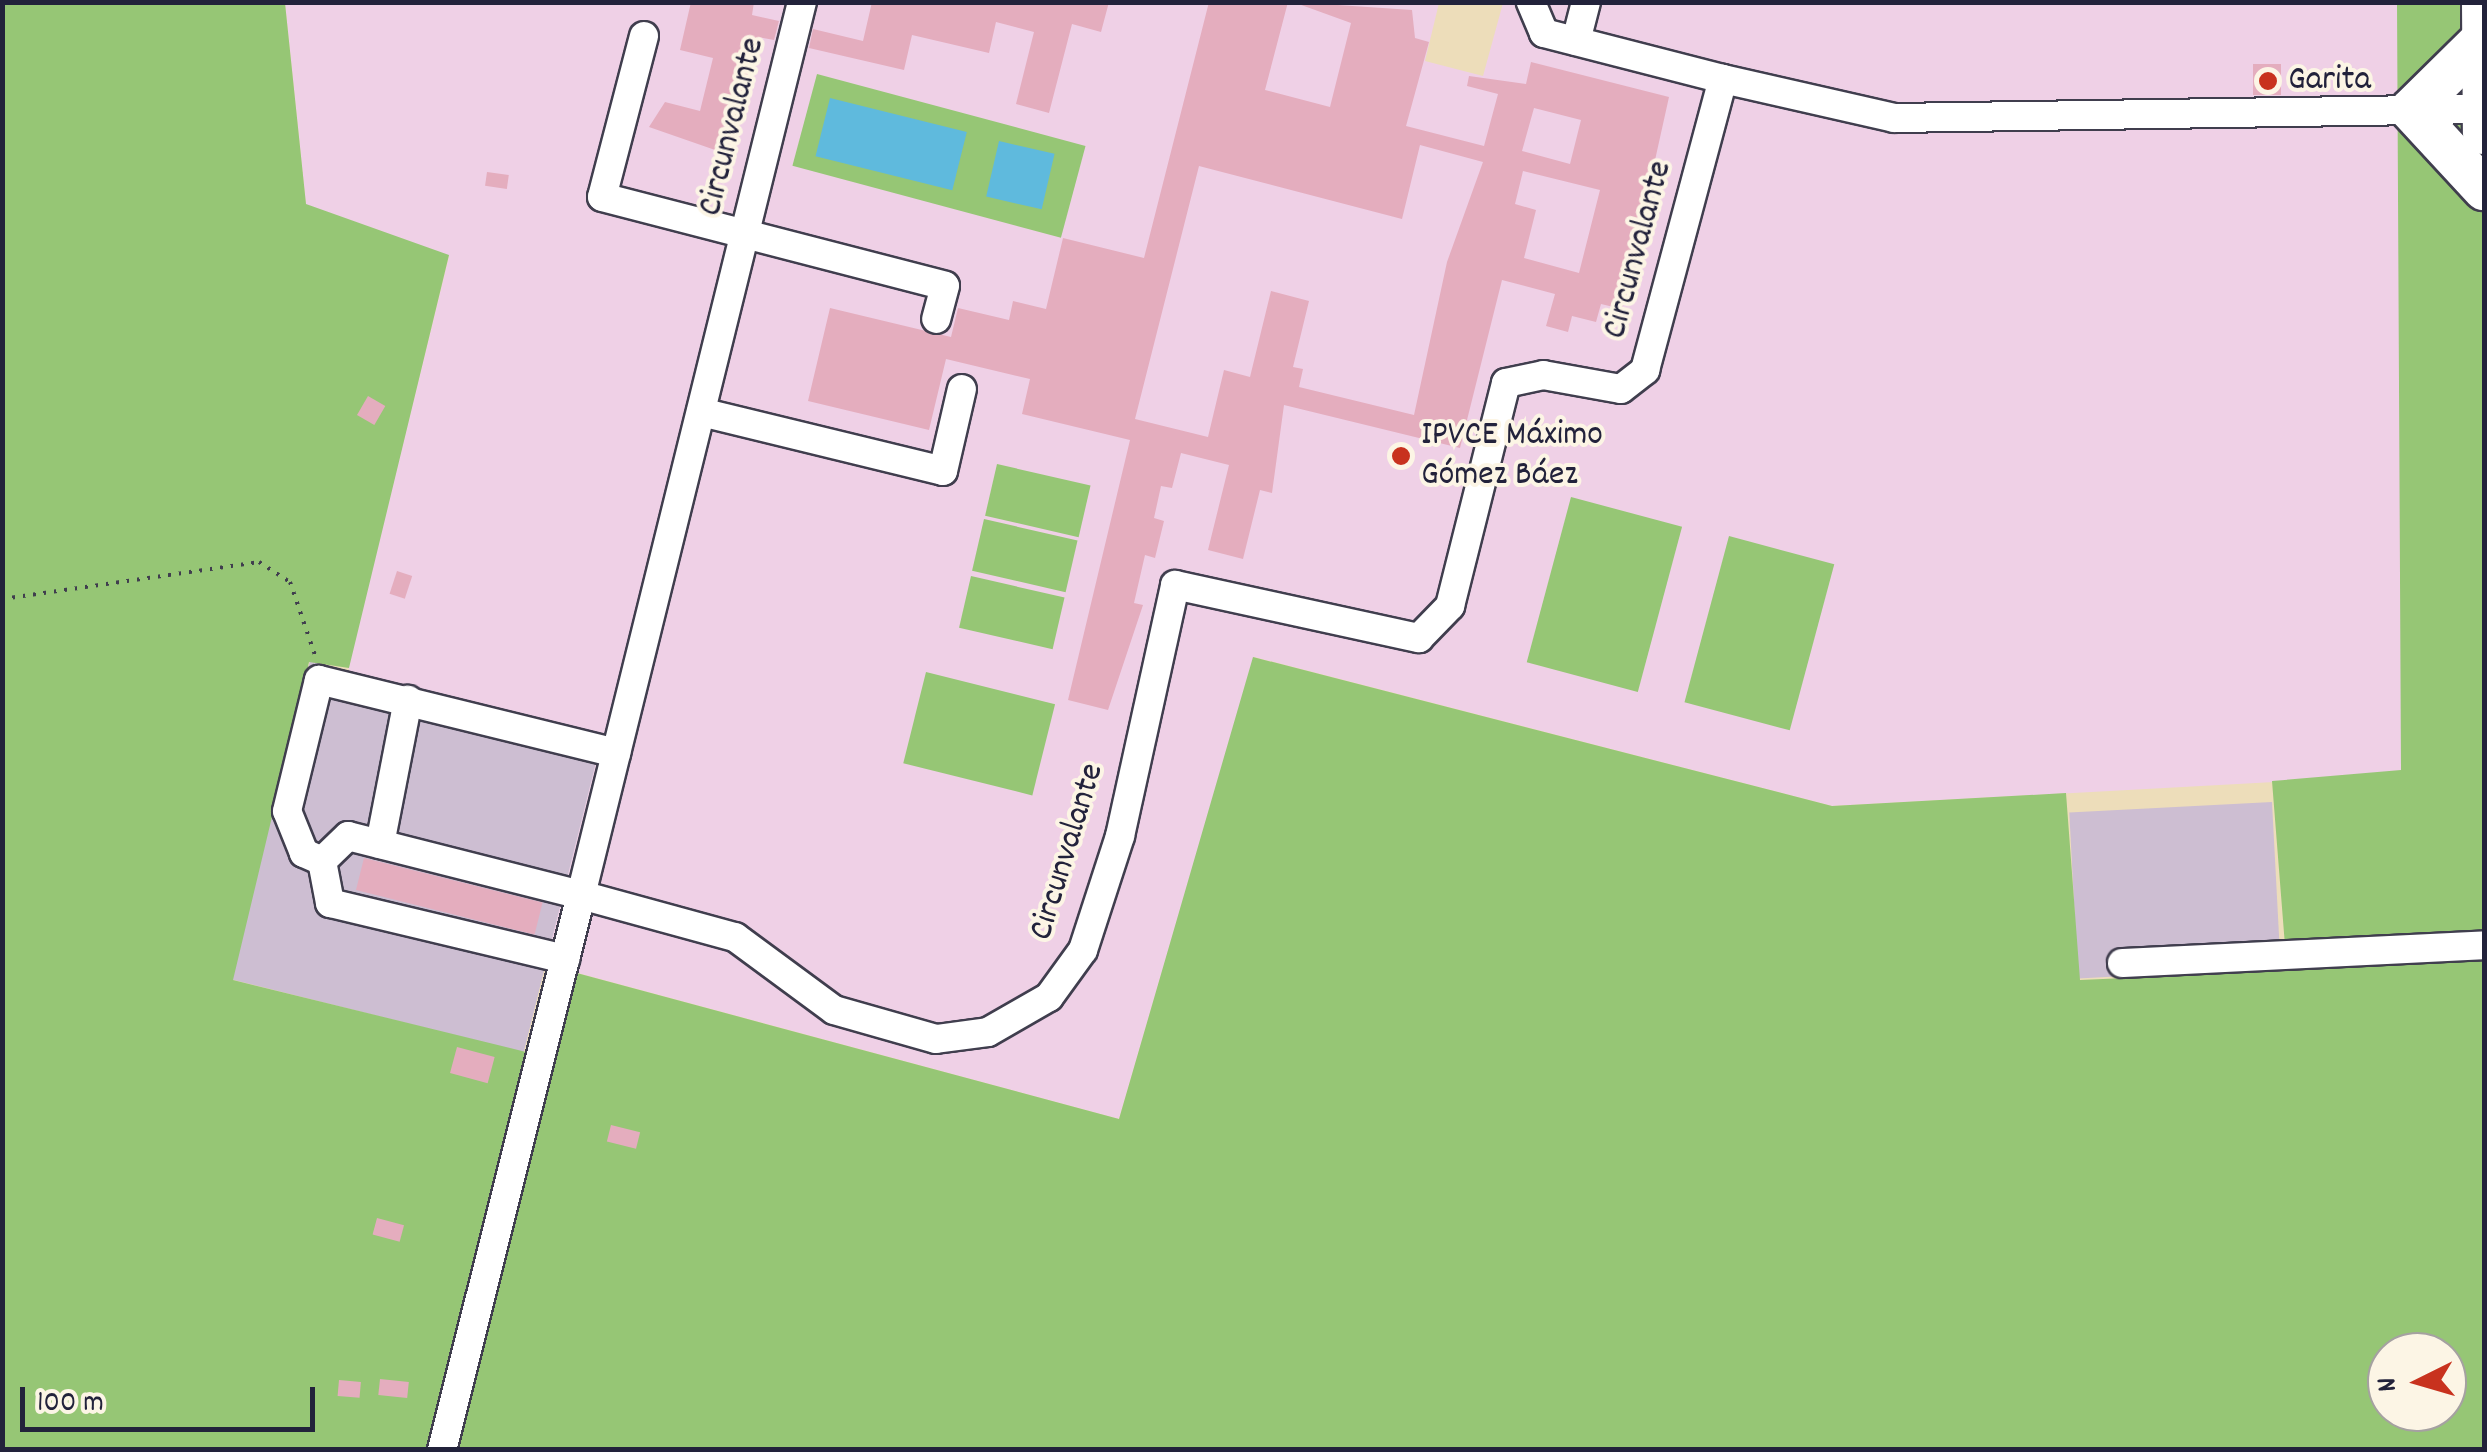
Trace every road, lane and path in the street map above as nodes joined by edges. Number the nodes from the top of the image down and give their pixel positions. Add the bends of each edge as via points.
1 (802, 2) edge
2 (1531, 2) edge
3 (1586, 2) edge
4 (2482, 22) edge
5 (644, 36) dead end
6 (1576, 40) junction
7 (1723, 79) junction
8 (2484, 109) edge
9 (2412, 110) junction
10 (2484, 133) edge
11 (2484, 189) edge
12 (745, 234) junction
13 (936, 319) dead end
14 (962, 389) dead end
15 (701, 412) junction
16 (2, 599) edge
17 (319, 680) junction
18 (408, 700) junction
19 (616, 753) junction
20 (380, 844) junction
21 (322, 861) junction
22 (581, 894) junction
23 (2484, 946) edge
24 (565, 959) junction
25 (2122, 964) dead end
26 (442, 1450) edge

1 - 12 street, Circunvalante
2 - 6 street via 1536,28
3 - 6 street
4 - 8 highway
4 - 9 highway
5 - 12 street via 602,197
6 - 7 street
7 - 9 street via 1894,118
7 - 22 street, Circunvalante via 1646,370 1621,389 1543,375 1506,383 1443,620 1405,639 1174,584 1120,836 1084,950 1049,997 988,1032 936,1038 894,1030 834,1010 735,937
8 - 9 street
8 - 10 highway
9 - 11 highway
12 - 13 street via 945,286
12 - 15 street, Circunvalante
14 - 15 street via 942,471
15 - 19 street, Circunvalante
16 - 17 path via 259,562 290,582
17 - 18 street
17 - 21 street via 287,811 304,853
18 - 19 street
18 - 20 street
19 - 22 street, Circunvalante
20 - 21 street via 348,836
20 - 22 street
21 - 24 street via 330,902
22 - 24 street
23 - 25 street
24 - 26 street

